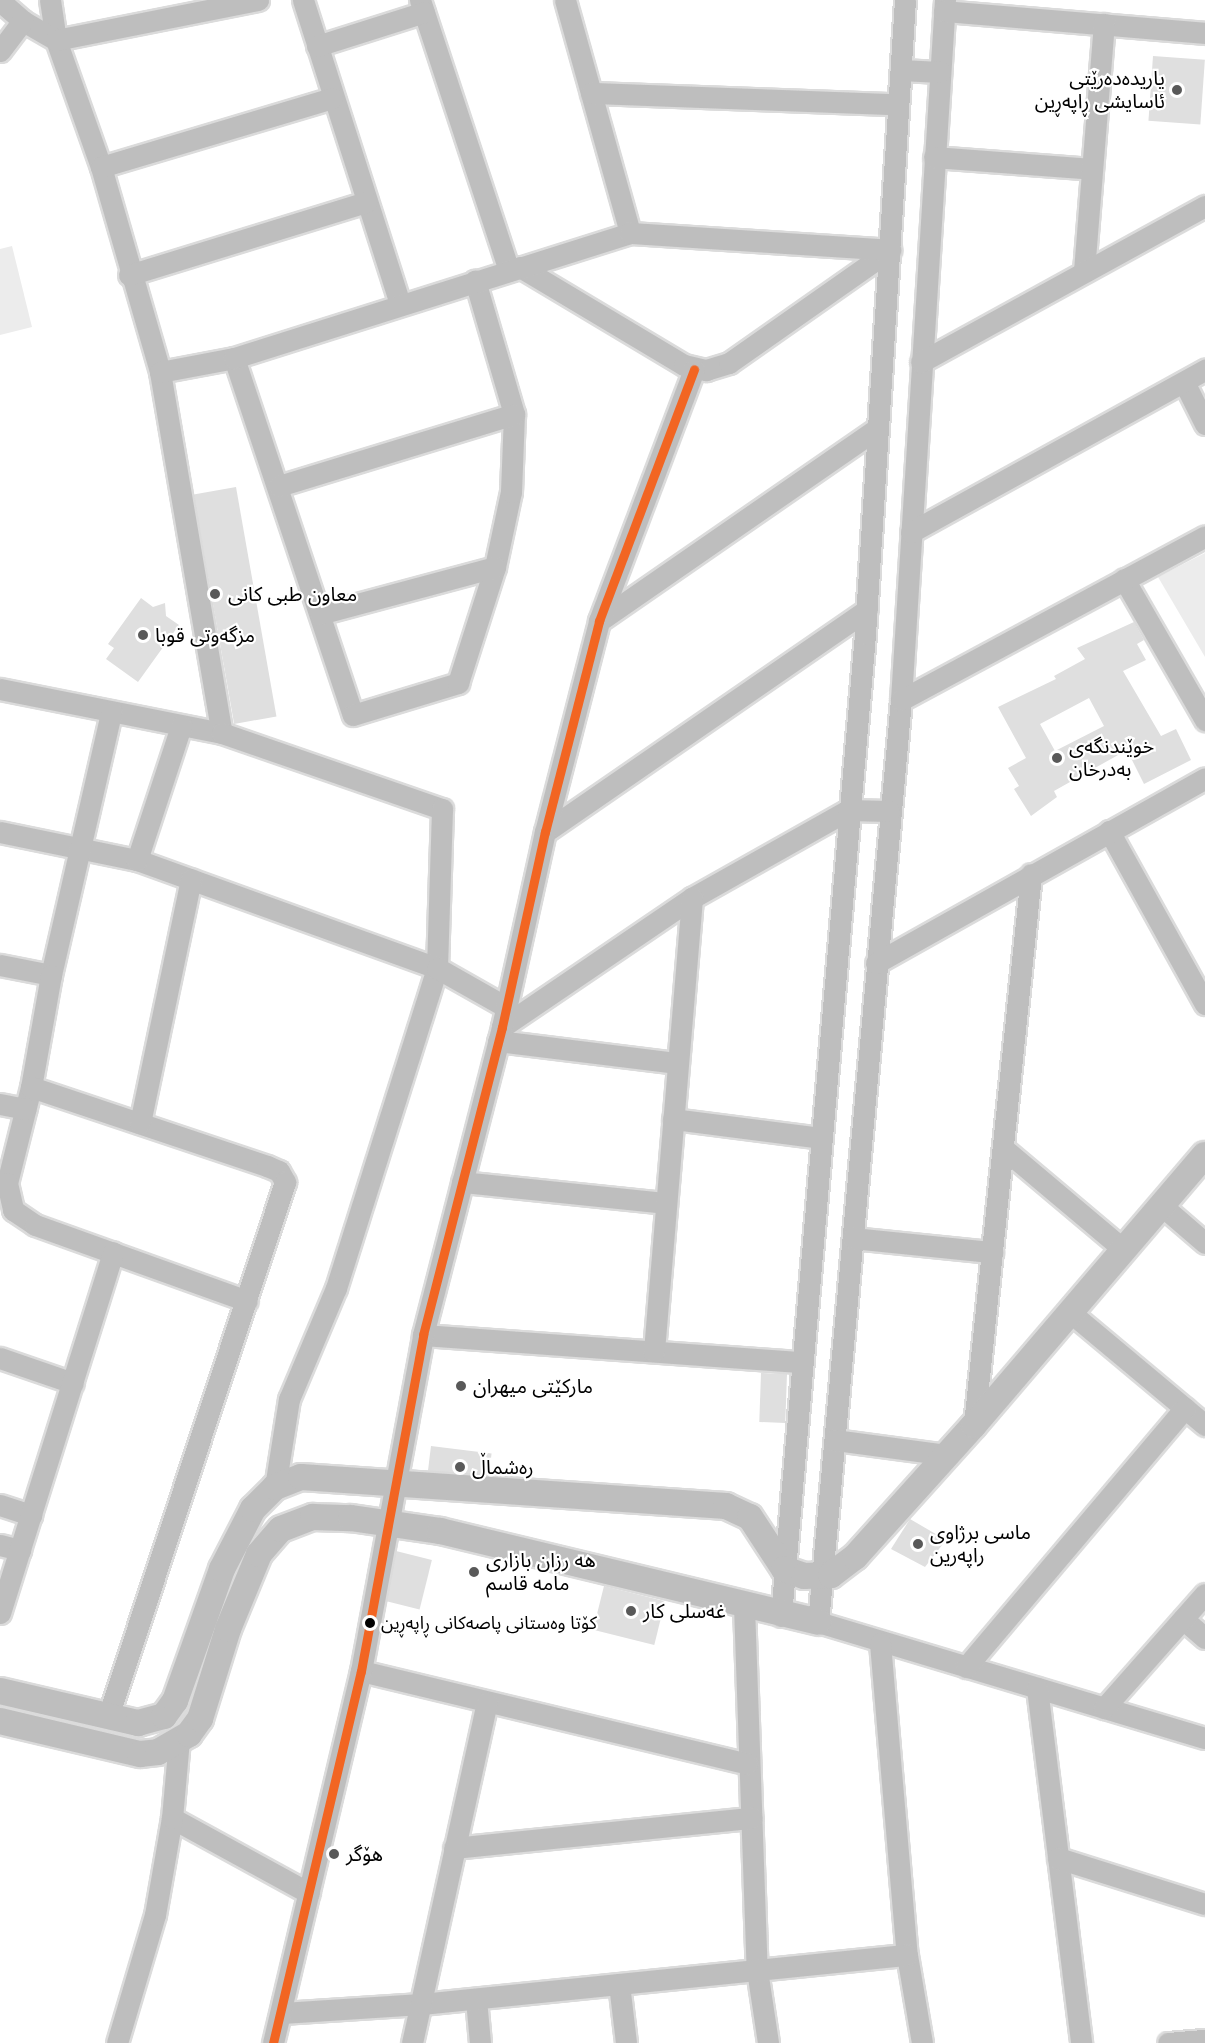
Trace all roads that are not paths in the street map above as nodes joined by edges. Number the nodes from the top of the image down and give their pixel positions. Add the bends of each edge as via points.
1 (50, 0) edge
2 (258, 0) edge
3 (303, 0) edge
4 (565, 0) edge
5 (905, 0) edge
6 (0, 1) edge
7 (945, 5) edge
8 (422, 6) edge
9 (23, 21) junction
10 (1104, 24) junction
11 (1205, 33) edge
12 (56, 40) junction
13 (317, 46) junction
14 (0, 51) edge
15 (901, 70) junction
16 (940, 72) junction
17 (591, 93) junction
18 (332, 98) junction
19 (898, 104) junction
20 (934, 157) junction
21 (101, 167) junction
22 (1092, 169) junction
23 (367, 201) junction
24 (1205, 206) edge
25 (630, 233) junction
26 (890, 250) junction
27 (514, 269) junction
28 (1084, 272) junction
29 (129, 275) junction
30 (476, 281) junction
31 (400, 304) junction
32 (234, 358) junction
33 (921, 362) junction
34 (694, 369) junction
35 (1205, 370) edge
36 (160, 372) junction
37 (1184, 382) junction
38 (514, 414) junction
39 (1205, 424) edge
40 (878, 428) junction
41 (279, 486) junction
42 (911, 532) junction
43 (1205, 536) edge
44 (495, 567) junction
45 (1124, 579) junction
46 (867, 610) junction
47 (320, 614) junction
48 (599, 621) junction
49 (0, 689) edge
50 (1198, 689) edge
51 (901, 700) junction
52 (111, 712) junction
53 (1205, 720) edge
54 (181, 726) junction
55 (222, 733) junction
56 (1205, 778) edge
57 (848, 810) junction
58 (889, 811) junction
59 (1109, 831) junction
60 (0, 832) edge
61 (545, 832) junction
62 (77, 848) junction
63 (137, 860) junction
64 (1031, 874) junction
65 (191, 879) junction
66 (692, 898) junction
67 (876, 963) junction
68 (0, 965) edge
69 (437, 968) junction
70 (51, 975) junction
71 (1205, 1004) edge
72 (502, 1025) junction
73 (678, 1063) junction
74 (31, 1087) junction
75 (0, 1104) edge
76 (26, 1109) junction
77 (674, 1119) junction
78 (140, 1123) junction
79 (822, 1138) junction
80 (1003, 1148) junction
81 (1205, 1155) edge
82 (462, 1182) junction
83 (666, 1203) junction
84 (1161, 1205) junction
85 (853, 1239) junction
86 (1205, 1243) edge
87 (1124, 1250) junction
88 (113, 1252) junction
89 (992, 1252) junction
90 (247, 1301) junction
91 (1071, 1313) junction
92 (423, 1335) junction
93 (654, 1351) junction
94 (0, 1358) edge
95 (802, 1362) junction
96 (72, 1383) junction
97 (1185, 1408) junction
98 (974, 1425) junction
99 (1205, 1425) edge
100 (834, 1440) junction
101 (947, 1455) junction
102 (396, 1484) junction
103 (275, 1487) junction
104 (0, 1505) edge
105 (31, 1515) junction
106 (391, 1523) junction
107 (10, 1547) edge
108 (784, 1569) junction
109 (823, 1577) junction
110 (1205, 1594) edge
111 (744, 1606) junction
112 (0, 1613) edge
113 (781, 1616) junction
114 (1183, 1619) junction
115 (818, 1622) junction
116 (1205, 1638) edge
117 (880, 1643) junction
118 (966, 1667) junction
119 (361, 1671) junction
120 (1037, 1688) junction
121 (0, 1690) edge
122 (487, 1703) junction
123 (1104, 1708) junction
124 (108, 1717) junction
125 (156, 1720) junction
126 (0, 1721) edge
127 (1205, 1738) edge
128 (179, 1740) junction
129 (747, 1764) junction
130 (172, 1818) junction
131 (751, 1818) junction
132 (454, 1848) junction
133 (1058, 1858) junction
134 (309, 1893) junction
135 (1205, 1904) edge
136 (907, 1955) junction
137 (757, 1970) junction
138 (619, 1984) junction
139 (476, 1999) junction
140 (422, 2004) junction
141 (281, 2013) junction
142 (1205, 2040) edge
143 (117, 2043) edge
144 (273, 2043) edge
145 (412, 2043) edge
146 (480, 2043) edge
147 (626, 2043) edge
148 (768, 2043) edge
149 (922, 2043) edge
150 (1081, 2043) edge
151 (1168, 2043) edge

1 - 12 street
2 - 12 street
3 - 13 street
4 - 17 street
5 - 15 street
6 - 9 street
7 - 10 street
7 - 16 street
8 - 13 street
8 - 27 street
9 - 12 street
9 - 14 street
10 - 11 street
10 - 22 street
12 - 21 street
13 - 18 street
15 - 16 street
15 - 19 street
16 - 20 street
17 - 19 street
17 - 25 street
18 - 21 street
18 - 23 street
19 - 26 street
20 - 22 street
20 - 33 street
21 - 29 street
22 - 28 street
23 - 29 street
23 - 31 street
24 - 28 street
25 - 26 street
25 - 27 street
26 - 34 street via 729,363
26 - 40 street
27 - 30 street
27 - 34 street
28 - 33 street
29 - 36 street
30 - 31 street
30 - 38 street
31 - 32 street
32 - 36 street
32 - 41 street
33 - 42 street
34 - 48 street
35 - 37 street
36 - 55 street
37 - 39 street
37 - 42 street
38 - 41 street
38 - 44 street via 512,492
40 - 46 street
40 - 48 street
41 - 47 street
42 - 51 street
43 - 45 street
44 - 47 street
44 - 47 street via 459,683 352,715
45 - 50 street
45 - 51 street
46 - 57 street
46 - 61 street
48 - 61 street
49 - 52 street
50 - 53 street
51 - 58 street
52 - 54 street
52 - 62 street
54 - 55 street
54 - 63 street
55 - 69 street via 442,809
56 - 59 street
57 - 58 street
57 - 66 street
57 - 79 street
58 - 67 street
59 - 64 street
59 - 71 street
60 - 62 street
61 - 72 street
62 - 63 street
62 - 70 street
63 - 65 street
64 - 67 street
64 - 80 street
65 - 69 street
65 - 78 street
66 - 72 street
66 - 73 street
67 - 85 street
68 - 70 street
69 - 72 street
69 - 103 street via 336,1288 289,1399
70 - 74 street
72 - 73 street
72 - 82 street
73 - 77 street
74 - 76 street
74 - 78 street
75 - 76 street
76 - 88 street via 7,1183 13,1210 35,1226
77 - 79 street
77 - 83 street
78 - 90 street via 282,1174 284,1187
79 - 95 street
80 - 87 street
80 - 89 street
81 - 84 main road
82 - 83 street
82 - 92 street
83 - 93 street
84 - 86 street
84 - 87 main road
85 - 89 street
85 - 100 street
87 - 91 main road
88 - 90 street
88 - 96 street
89 - 98 street
90 - 124 street
91 - 97 street
91 - 98 main road
92 - 93 street
92 - 102 street
93 - 95 street
94 - 96 street
95 - 108 street
96 - 105 street
97 - 99 street
97 - 118 street
98 - 101 main road
100 - 101 street
100 - 109 street
101 - 109 main road via 850,1562
102 - 103 main road via 301,1477
102 - 106 street
102 - 108 main road via 726,1506 750,1517
103 - 125 main road via 253,1509 241,1530 205,1611 175,1701
104 - 105 street
105 - 107 street
106 - 111 main road via 440,1531
106 - 119 street
106 - 128 main road via 313,1517 268,1539 232,1619 200,1719
107 - 112 street
108 - 109 main road
108 - 113 street
109 - 115 street
110 - 114 street
111 - 113 main road
111 - 129 street
113 - 115 main road
114 - 116 street
114 - 123 street
115 - 117 street
117 - 118 street
117 - 136 street
118 - 120 street
119 - 122 street
119 - 134 street
120 - 123 street
120 - 133 street
121 - 124 main road
122 - 129 street
122 - 132 street
123 - 127 street
124 - 125 main road via 138,1723
125 - 128 main road
126 - 128 main road via 140,1754 158,1752
128 - 130 street
129 - 131 street
130 - 134 street
130 - 143 street via 155,1915
131 - 132 street
131 - 137 street
132 - 140 street
133 - 135 street
133 - 150 street
134 - 141 street
136 - 137 street
136 - 149 street
137 - 138 street
137 - 148 street
138 - 139 street
138 - 147 street
139 - 140 street
139 - 146 street
140 - 141 street
140 - 145 street
141 - 144 street
142 - 151 street

